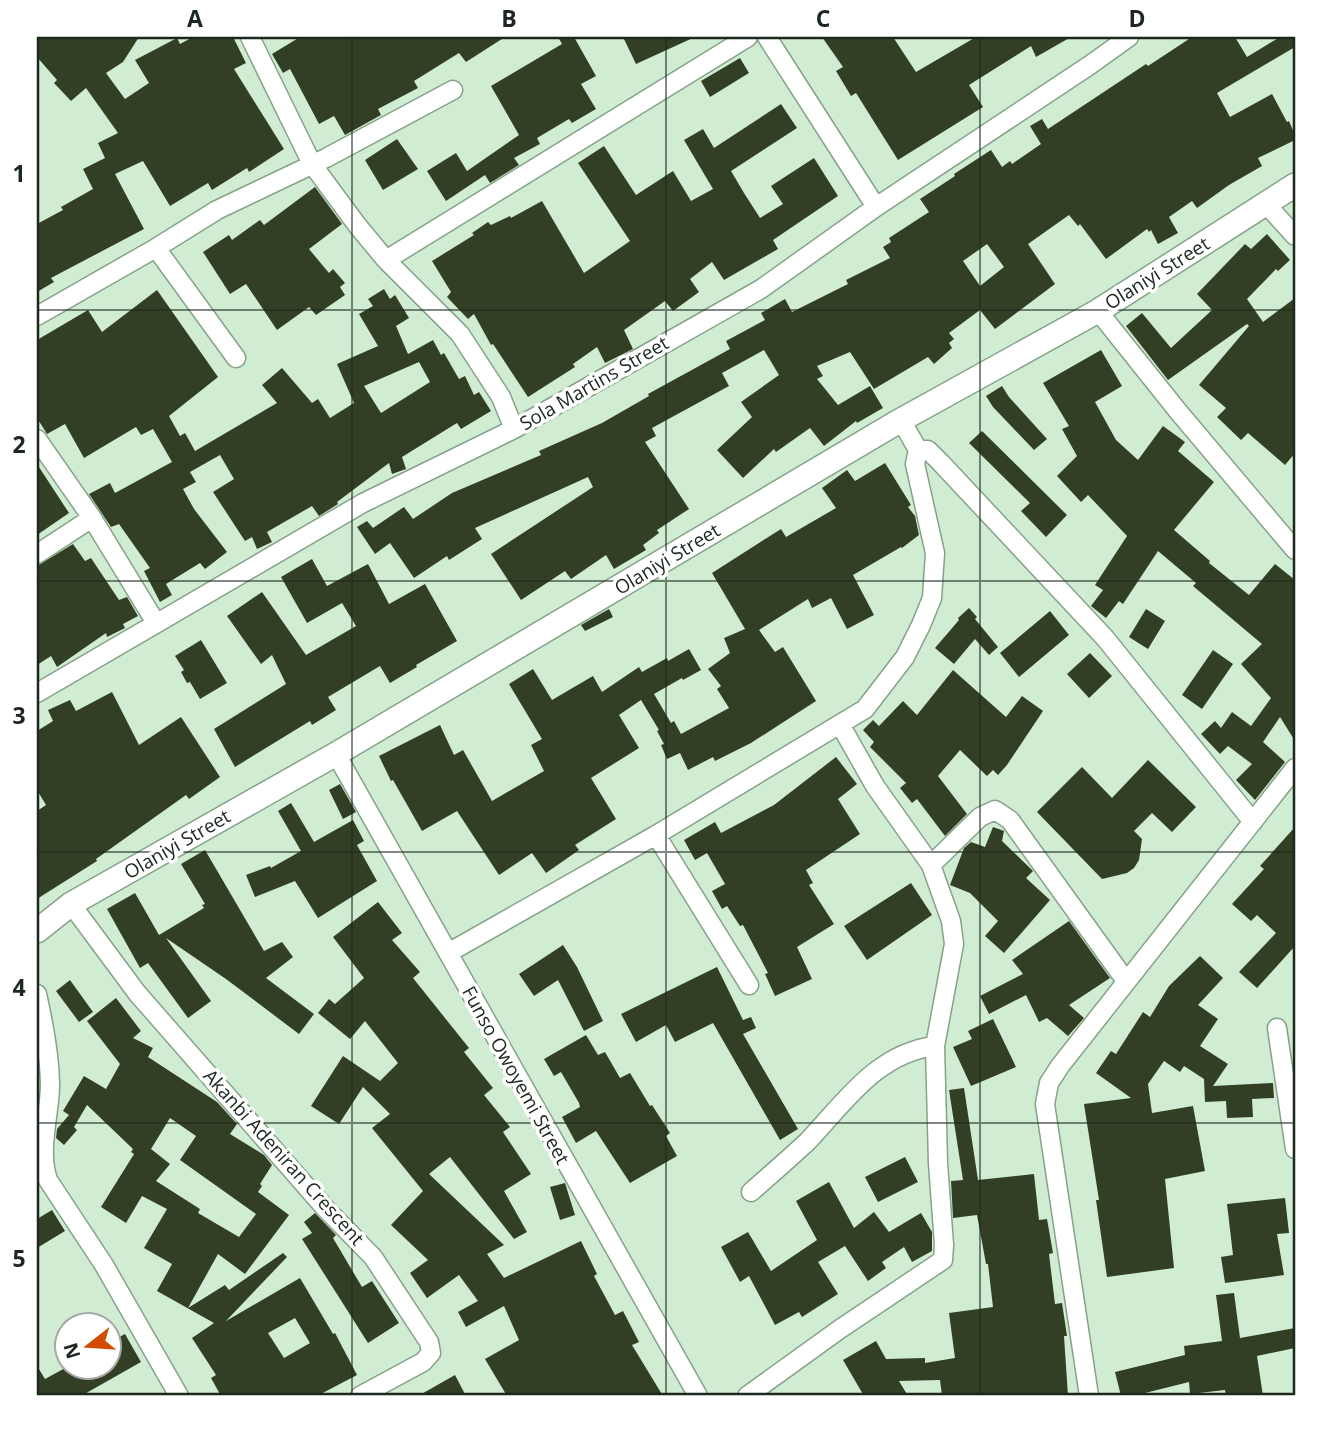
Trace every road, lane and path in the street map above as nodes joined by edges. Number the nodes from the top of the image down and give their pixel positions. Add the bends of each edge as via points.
1 (250, 37) edge
2 (748, 37) edge
3 (766, 37) edge
4 (1129, 37) edge
5 (453, 90) dead end
6 (312, 164) junction
7 (1295, 185) edge
8 (1266, 204) junction
9 (876, 207) junction
10 (1295, 236) edge
11 (156, 248) junction
12 (386, 260) junction
13 (1098, 311) junction
14 (37, 316) edge
15 (236, 358) dead end
16 (901, 420) junction
17 (514, 429) junction
18 (37, 439) edge
19 (918, 450) junction
20 (92, 518) junction
21 (1295, 550) edge
22 (37, 554) edge
23 (156, 624) junction
24 (37, 693) edge
25 (841, 726) junction
26 (336, 754) junction
27 (1295, 768) edge
28 (1253, 822) junction
29 (656, 835) junction
30 (931, 865) junction
31 (71, 904) junction
32 (37, 930) edge
33 (447, 953) junction
34 (1126, 981) junction
35 (749, 985) dead end
36 (37, 994) edge
37 (1277, 1028) dead end
38 (934, 1046) junction
39 (1295, 1149) edge
40 (751, 1192) dead end
41 (179, 1396) edge
42 (360, 1396) edge
43 (698, 1396) edge
44 (747, 1396) edge
45 (1089, 1396) edge

1 - 6 street
2 - 12 street
3 - 9 street
4 - 9 street, Sola Martins Street
5 - 6 street
6 - 11 street via 217,210
6 - 12 street
7 - 8 street, Olaniyi Street
8 - 10 street
8 - 13 street, Olaniyi Street
9 - 17 street, Sola Martins Street via 761,289
11 - 14 street
11 - 15 street
12 - 17 street via 460,334 501,397
13 - 16 street, Olaniyi Street
13 - 21 street
16 - 19 street
16 - 26 street, Olaniyi Street
17 - 23 street, Sola Martins Street via 363,503
18 - 20 street
19 - 25 street via 915,464 934,553 932,598 905,656 865,709
19 - 28 street via 928,450 941,463 1105,638
20 - 22 street
20 - 23 street
23 - 24 street, Sola Martins Street
25 - 29 street
25 - 30 street via 875,786
26 - 31 street, Olaniyi Street
26 - 33 street, Funso Owoyemi Street
27 - 28 street
28 - 34 street
29 - 33 street
29 - 35 street
30 - 34 street via 980,817 995,810 1010,820
30 - 38 street via 951,921 954,944
31 - 32 street, Olaniyi Street
31 - 42 street, Akanbi Adeniran Crescent via 137,993 373,1257 429,1342 431,1353 423,1362
33 - 43 street, Funso Owoyemi Street
34 - 45 street via 1049,1083 1045,1104
36 - 41 street via 50,1086 43,1166
37 - 39 street
38 - 40 street via 892,1059 855,1089
38 - 44 street via 943,1260

